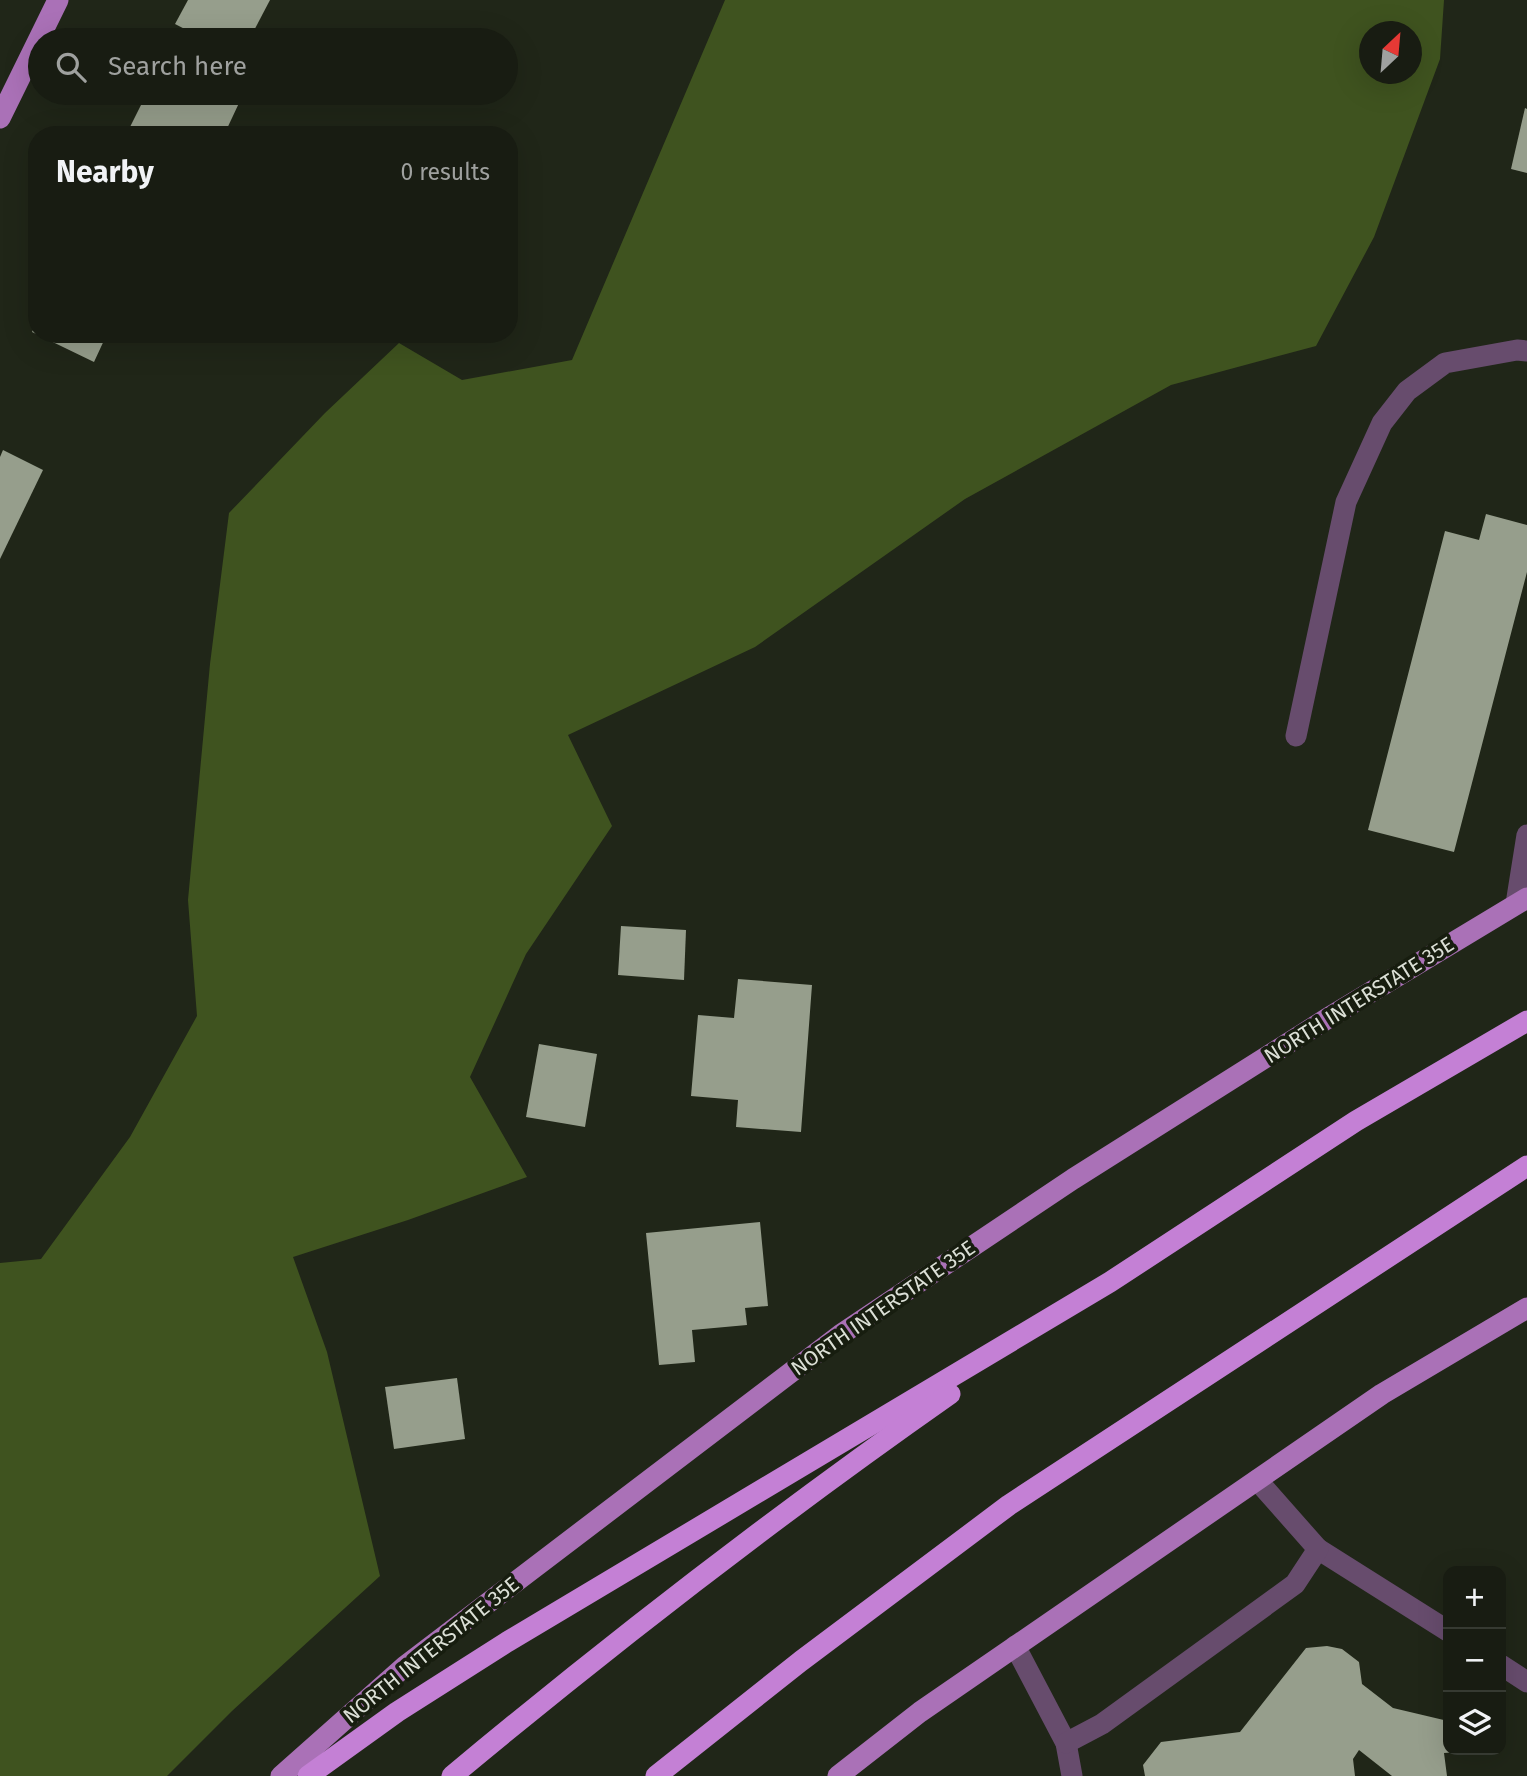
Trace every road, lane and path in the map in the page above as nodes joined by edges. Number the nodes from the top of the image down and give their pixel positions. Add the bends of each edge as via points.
1 (58, 0) edge
2 (44, 28) edge
3 (28, 61) edge
4 (0, 118) edge
5 (1527, 351) edge
6 (1296, 736) dead end
7 (1527, 835) edge
8 (1521, 901) edge
9 (1527, 1021) edge
10 (1527, 1166) edge
11 (1110, 1282) junction
12 (1527, 1308) edge
13 (1257, 1480) junction
14 (1318, 1549) junction
15 (1445, 1629) edge
16 (1015, 1646) junction
17 (1506, 1668) edge
18 (1527, 1682) edge
19 (1066, 1743) junction
20 (281, 1776) edge
21 (308, 1776) edge
22 (452, 1776) edge
23 (656, 1776) edge
24 (838, 1776) edge
25 (1072, 1776) edge

1 - 2 main road
3 - 4 main road
5 - 6 lane via 1445,363 1407,390 1382,423 1346,502
7 - 8 lane
8 - 20 main road, NORTH INTERSTATE 35E via 1073,1179 840,1335 405,1666
9 - 11 highway via 1356,1121
10 - 23 highway via 1009,1506
11 - 21 highway via 507,1642
11 - 22 highway via 737,1549 568,1679
12 - 13 main road via 1382,1395
13 - 14 lane
13 - 16 main road
14 - 15 lane
14 - 19 lane via 1296,1584 1102,1724
16 - 19 lane
16 - 24 main road
17 - 18 lane
19 - 25 lane

